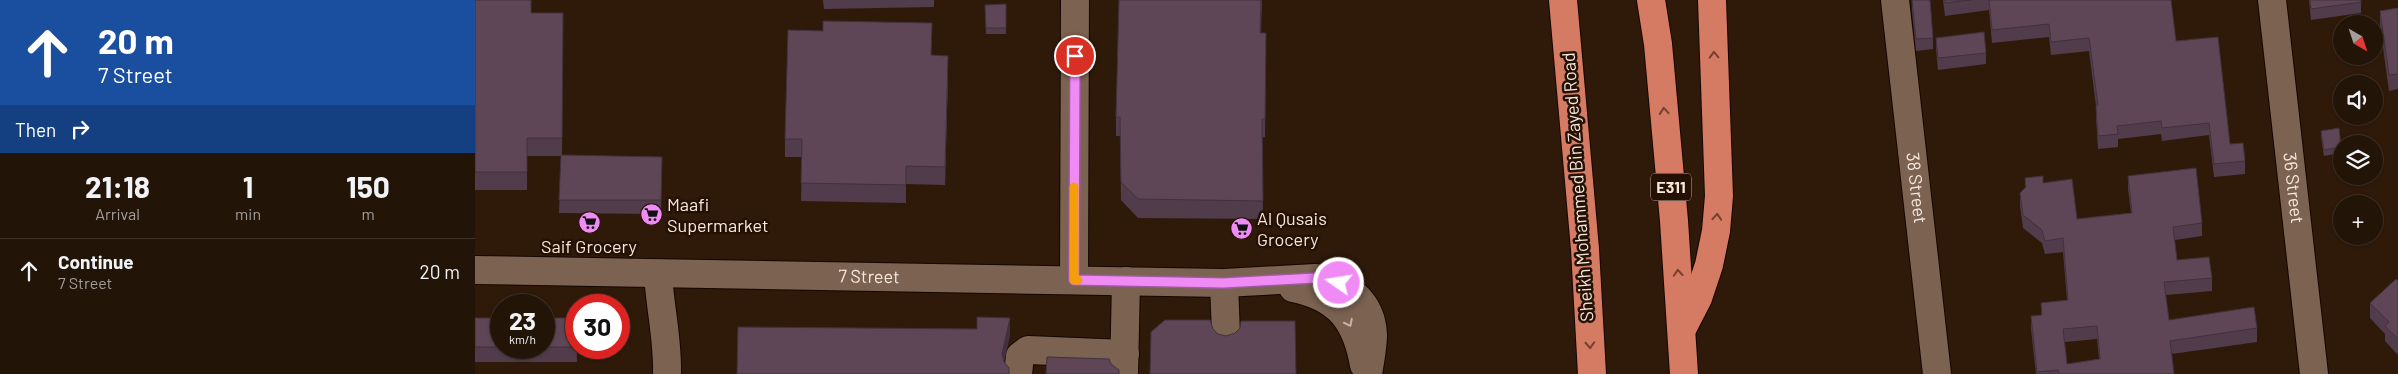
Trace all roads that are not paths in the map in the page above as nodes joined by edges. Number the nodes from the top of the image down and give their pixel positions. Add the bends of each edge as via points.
1 (1075, 0) edge
2 (1563, 0) edge
3 (1651, 0) edge
4 (1712, 0) edge
5 (1895, 0) edge
6 (2272, 0) edge
7 (475, 270) edge
8 (669, 274) junction
9 (1074, 280) junction
10 (1126, 281) junction
11 (1224, 283) junction
12 (1682, 329) junction
13 (1226, 336) edge
14 (1124, 364) edge
15 (667, 374) edge
16 (1018, 374) edge
17 (1366, 374) edge
18 (1592, 374) edge
19 (1684, 374) edge
20 (1937, 374) edge
21 (2314, 374) edge

1 - 9 street
2 -> 18 highway, Sheikh Mohammed Bin Zayed Road via 1582,210
12 -> 3 highway, E311 via 1658,44
12 -> 4 highway via 1698,298 1716,231 1719,196
5 - 20 street, 38 Street
6 - 21 street, 36 Street
7 - 8 street, 7 Street
8 - 9 street, 7 Street
8 - 15 street via 678,316 668,346
9 - 10 street, 7 Street
10 - 11 street, 7 Street
10 - 14 street
11 - 13 street
11 - 17 street, 7 Street via 1262,282 1321,296 1339,308 1355,336
12 - 19 highway, E311
14 - 16 street via 1028,350 1020,356

